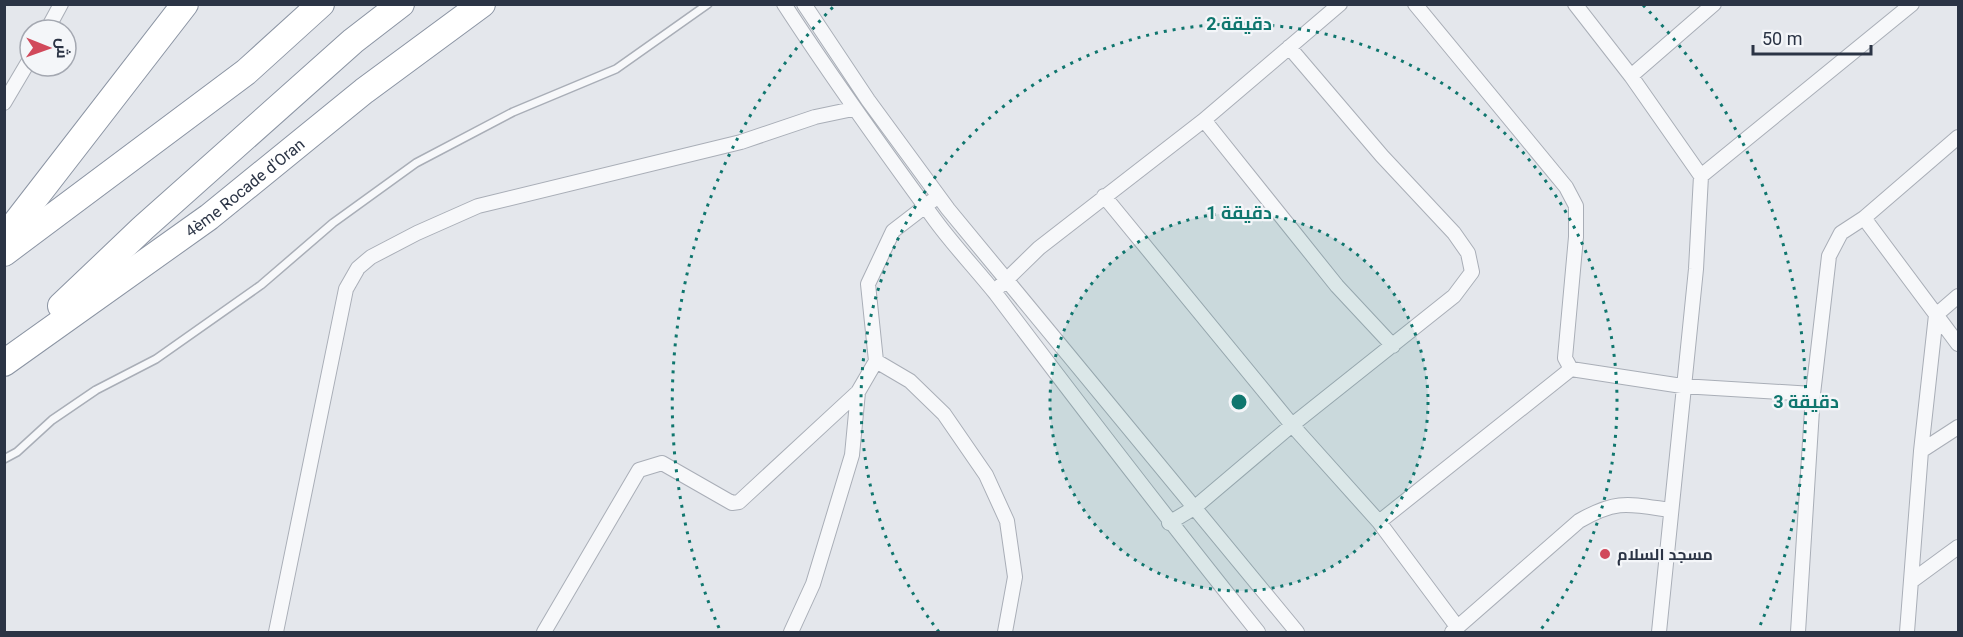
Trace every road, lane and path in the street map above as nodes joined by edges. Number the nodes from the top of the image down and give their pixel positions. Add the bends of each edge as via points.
1 (61, 4) edge
2 (185, 4) edge
3 (321, 4) edge
4 (401, 4) edge
5 (482, 4) edge
6 (708, 4) edge
7 (784, 4) edge
8 (804, 4) edge
9 (1340, 4) edge
10 (1415, 4) edge
11 (1575, 4) edge
12 (1714, 4) edge
13 (1912, 4) edge
14 (53, 18) edge
15 (1289, 47) junction
16 (18, 75) edge
17 (1631, 76) junction
18 (8, 89) edge
19 (4, 103) edge
20 (852, 109) junction
21 (1204, 120) junction
22 (1959, 137) edge
23 (1701, 176) junction
24 (1104, 196) junction
25 (939, 197) junction
26 (925, 206) junction
27 (1864, 218) junction
28 (4, 238) edge
29 (4, 253) edge
30 (1008, 281) junction
31 (993, 291) junction
32 (1959, 296) edge
33 (1935, 315) junction
34 (1959, 344) edge
35 (1393, 346) junction
36 (4, 361) edge
37 (876, 361) junction
38 (1571, 369) junction
39 (1682, 386) junction
40 (858, 392) junction
41 (1813, 394) junction
42 (1292, 425) junction
43 (1959, 427) edge
44 (1921, 451) junction
45 (4, 459) edge
46 (1194, 508) junction
47 (1670, 510) junction
48 (1379, 522) junction
49 (1170, 523) junction
50 (1959, 547) edge
51 (1913, 580) junction
52 (1455, 630) edge
53 (276, 633) edge
54 (544, 633) edge
55 (791, 633) edge
56 (1005, 633) edge
57 (1258, 633) edge
58 (1297, 633) edge
59 (1659, 633) edge
60 (1798, 633) edge
61 (1907, 633) edge

1 - 14 street
2 - 28 highway
3 - 29 highway via 246,72
4 - 36 highway via 353,41 142,228
5 - 36 highway, 4ème Rocade d'Oran via 364,91 209,217
6 - 45 lane via 616,69 513,112 416,163 333,223 261,285 156,359 96,390
7 - 20 street
8 - 25 street
9 - 15 street
10 - 38 street via 1566,187 1576,206 1565,358
11 - 17 street
12 - 17 street
13 - 23 street
15 - 21 street
15 - 35 street via 1468,253 1472,272 1464,286
16 - 18 street
17 - 23 street
18 - 19 street
20 - 26 street
20 - 53 street via 741,142 478,206 417,232 358,268 346,289
21 - 24 street
21 - 35 street via 1337,286
22 - 27 street
23 - 39 street via 1696,269
24 - 30 street via 1039,248
24 - 42 street
25 - 26 street
25 - 30 street
26 - 31 street
26 - 37 street via 893,231 868,284
27 - 33 street
27 - 41 street via 1841,233 1829,256
30 - 31 street
30 - 46 street
31 - 49 street
32 - 33 street
33 - 34 street
33 - 44 street
35 - 42 street
37 - 40 street
37 - 56 street via 910,381 944,414 986,475 1007,521 1016,577
38 - 39 street
38 - 48 street
39 - 41 street
39 - 47 street
40 - 54 street via 739,502 732,503 662,463 639,470
40 - 55 street via 852,455 813,584
41 - 60 street
42 - 46 street
42 - 48 street
43 - 44 street
44 - 51 street
46 - 49 street
46 - 58 street
47 - 52 street via 1628,504 1603,507 1587,516
47 - 59 street
48 - 52 street
49 - 57 street
50 - 51 street
51 - 61 street

